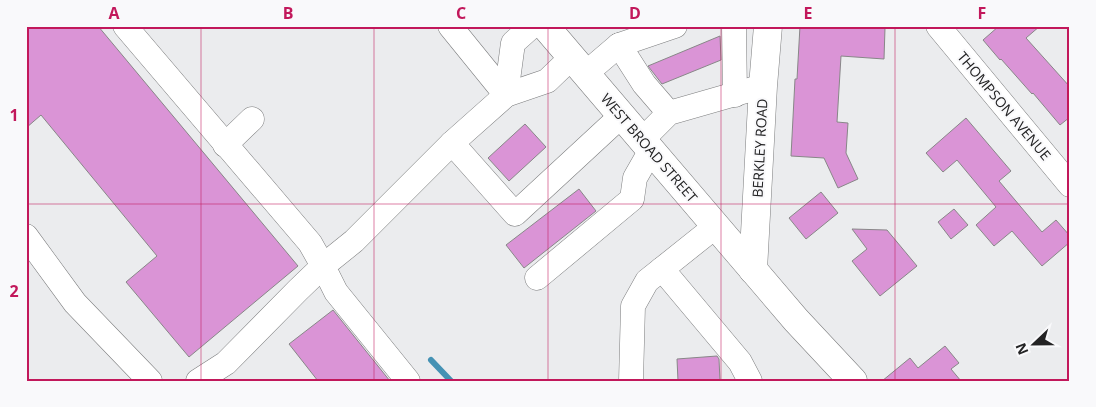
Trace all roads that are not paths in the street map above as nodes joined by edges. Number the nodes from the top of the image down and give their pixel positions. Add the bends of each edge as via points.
1 (125, 26) edge
2 (450, 26) edge
3 (532, 26) edge
4 (545, 26) edge
5 (675, 26) edge
6 (734, 26) edge
7 (768, 26) edge
8 (938, 26) edge
9 (619, 45) junction
10 (578, 66) junction
11 (763, 86) junction
12 (506, 95) junction
13 (735, 95) junction
14 (668, 113) junction
15 (621, 116) junction
16 (252, 119) dead end
17 (452, 143) junction
18 (225, 145) junction
19 (647, 145) junction
20 (1070, 185) edge
21 (716, 226) junction
22 (26, 236) edge
23 (323, 266) junction
24 (662, 269) junction
25 (753, 270) junction
26 (537, 278) dead end
27 (150, 381) edge
28 (198, 381) edge
29 (408, 381) edge
30 (631, 381) edge
31 (750, 381) edge
32 (853, 381) edge

1 - 18 street
2 - 12 street
3 - 12 street via 513,43
4 - 10 main road, WEST BROAD STREET
5 - 9 street
6 - 13 street
7 - 11 main road, BERKLEY ROAD
8 - 20 street, THOMPSON AVENUE
9 - 10 street
9 - 14 street via 644,84
10 - 12 street
10 - 15 main road, WEST BROAD STREET
11 - 13 street
11 - 25 main road, BERKLEY ROAD
12 - 17 street
13 - 14 street
14 - 19 street
15 - 17 street via 515,214
15 - 19 main road, WEST BROAD STREET
16 - 18 street
17 - 23 street via 354,241
18 - 23 street via 310,243
19 - 21 main road, WEST BROAD STREET
19 - 26 street via 635,178 632,199
21 - 24 street
21 - 25 main road, WEST BROAD STREET
22 - 27 street via 75,303
23 - 28 street via 226,363
23 - 29 street via 336,292
24 - 30 street via 647,281 633,306
24 - 31 street via 740,362
25 - 32 main road, WEST BROAD STREET

